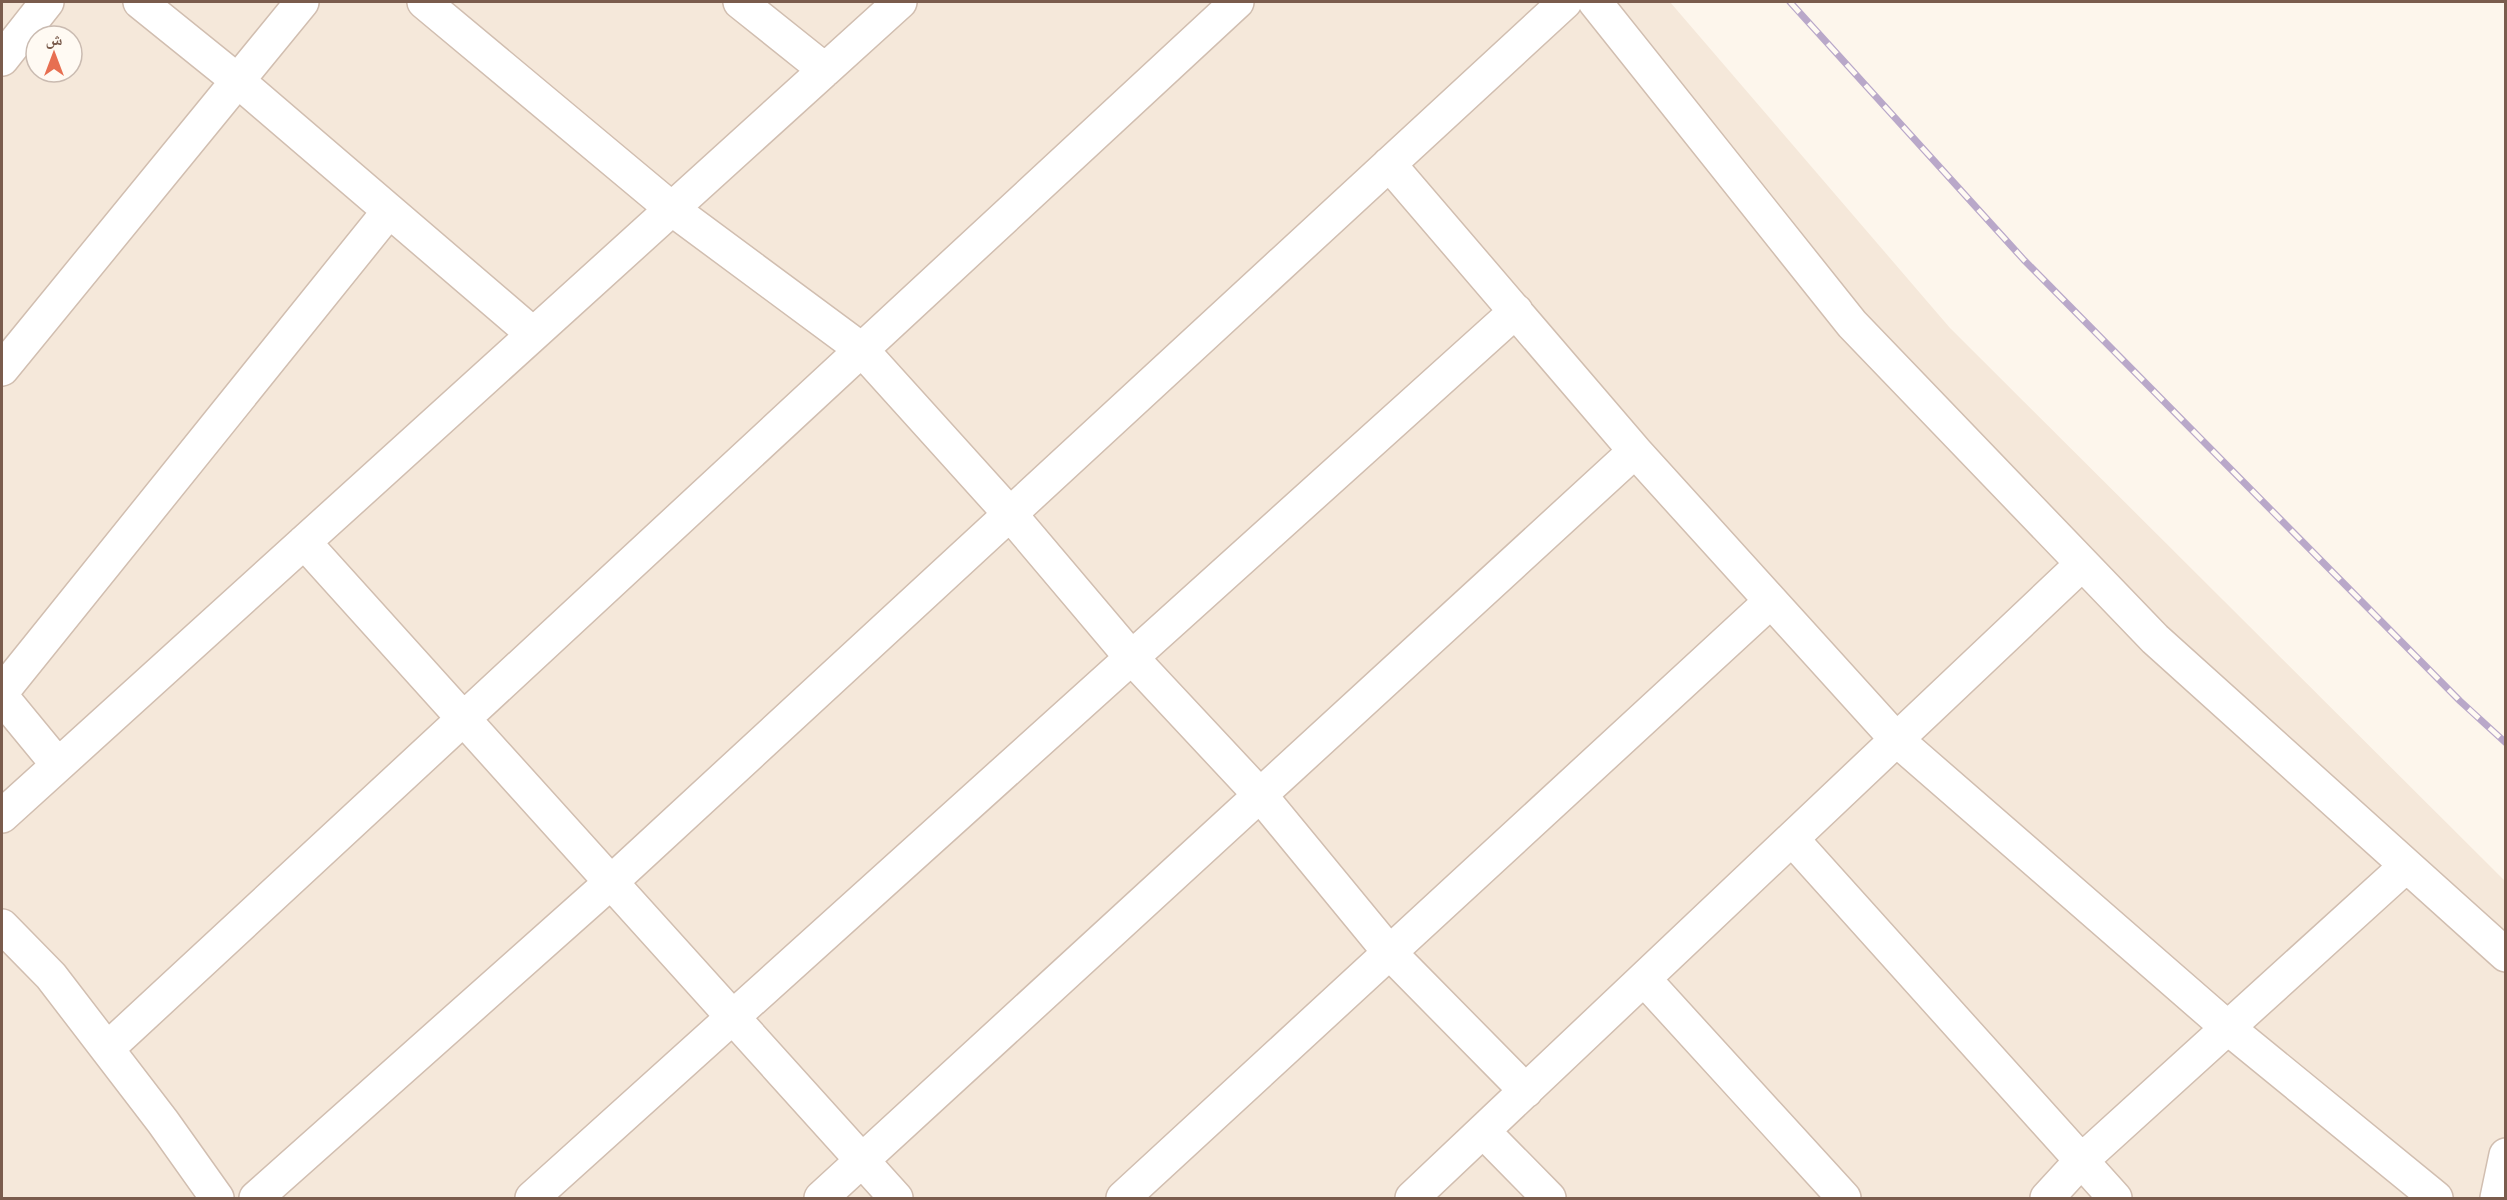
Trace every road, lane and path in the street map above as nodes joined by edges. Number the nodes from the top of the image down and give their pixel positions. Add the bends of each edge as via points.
1 (47, 2) edge
2 (140, 2) edge
3 (302, 2) edge
4 (424, 2) edge
5 (740, 2) edge
6 (900, 2) edge
7 (1237, 2) edge
8 (1565, 2) edge
9 (1595, 2) edge
10 (2, 59) edge
11 (825, 70) junction
12 (238, 81) junction
13 (1389, 164) junction
14 (672, 208) junction
15 (389, 211) junction
16 (1516, 311) junction
17 (533, 334) junction
18 (861, 349) junction
19 (2, 369) edge
20 (1635, 451) junction
21 (1010, 514) junction
22 (304, 542) junction
23 (2082, 564) junction
24 (1771, 600) junction
25 (1131, 657) junction
26 (2, 694) edge
27 (462, 719) junction
28 (1897, 740) junction
29 (58, 765) junction
30 (1260, 795) junction
31 (2, 816) edge
32 (1792, 839) junction
33 (2406, 866) junction
34 (610, 883) junction
35 (2, 926) edge
36 (1390, 953) junction
37 (2505, 955) edge
38 (1644, 979) junction
39 (731, 1017) junction
40 (2228, 1028) junction
41 (107, 1048) junction
42 (1526, 1091) junction
43 (1483, 1131) junction
44 (2505, 1155) edge
45 (861, 1161) junction
46 (2081, 1161) junction
47 (217, 1198) edge
48 (256, 1198) edge
49 (532, 1198) edge
50 (821, 1198) edge
51 (896, 1198) edge
52 (1123, 1198) edge
53 (1412, 1198) edge
54 (1549, 1198) edge
55 (1844, 1198) edge
56 (2047, 1198) edge
57 (2115, 1198) edge
58 (2436, 1198) edge
59 (2497, 1198) edge

1 - 10 street
2 - 12 street
3 - 12 street
4 - 14 street
5 - 11 street
6 - 11 street
7 - 18 street
8 - 13 street
9 - 23 street via 1852,324
11 - 14 street
12 - 15 street
12 - 19 street
13 - 16 street
13 - 21 street
14 - 17 street
14 - 18 street
15 - 17 street
15 - 26 street
16 - 20 street
16 - 25 street
17 - 22 street
18 - 21 street
18 - 27 street
20 - 24 street
20 - 30 street
21 - 25 street
21 - 34 street
22 - 27 street
22 - 29 street
23 - 28 street
23 - 33 street via 2155,639
24 - 28 street
24 - 36 street
25 - 30 street
25 - 39 street
26 - 29 street
27 - 34 street
27 - 41 street
28 - 32 street
28 - 40 street
29 - 31 street
30 - 36 street
30 - 45 street
32 - 38 street
32 - 46 street
33 - 37 street
33 - 40 street
34 - 39 street
34 - 48 street
35 - 41 street via 51,976
36 - 42 street
36 - 52 street
38 - 42 street
38 - 55 street
39 - 45 street
39 - 49 street
40 - 46 street
40 - 58 street
41 - 47 street
42 - 43 street
43 - 53 street
43 - 54 street
44 - 59 street
45 - 50 street
45 - 51 street
46 - 56 street
46 - 57 street

